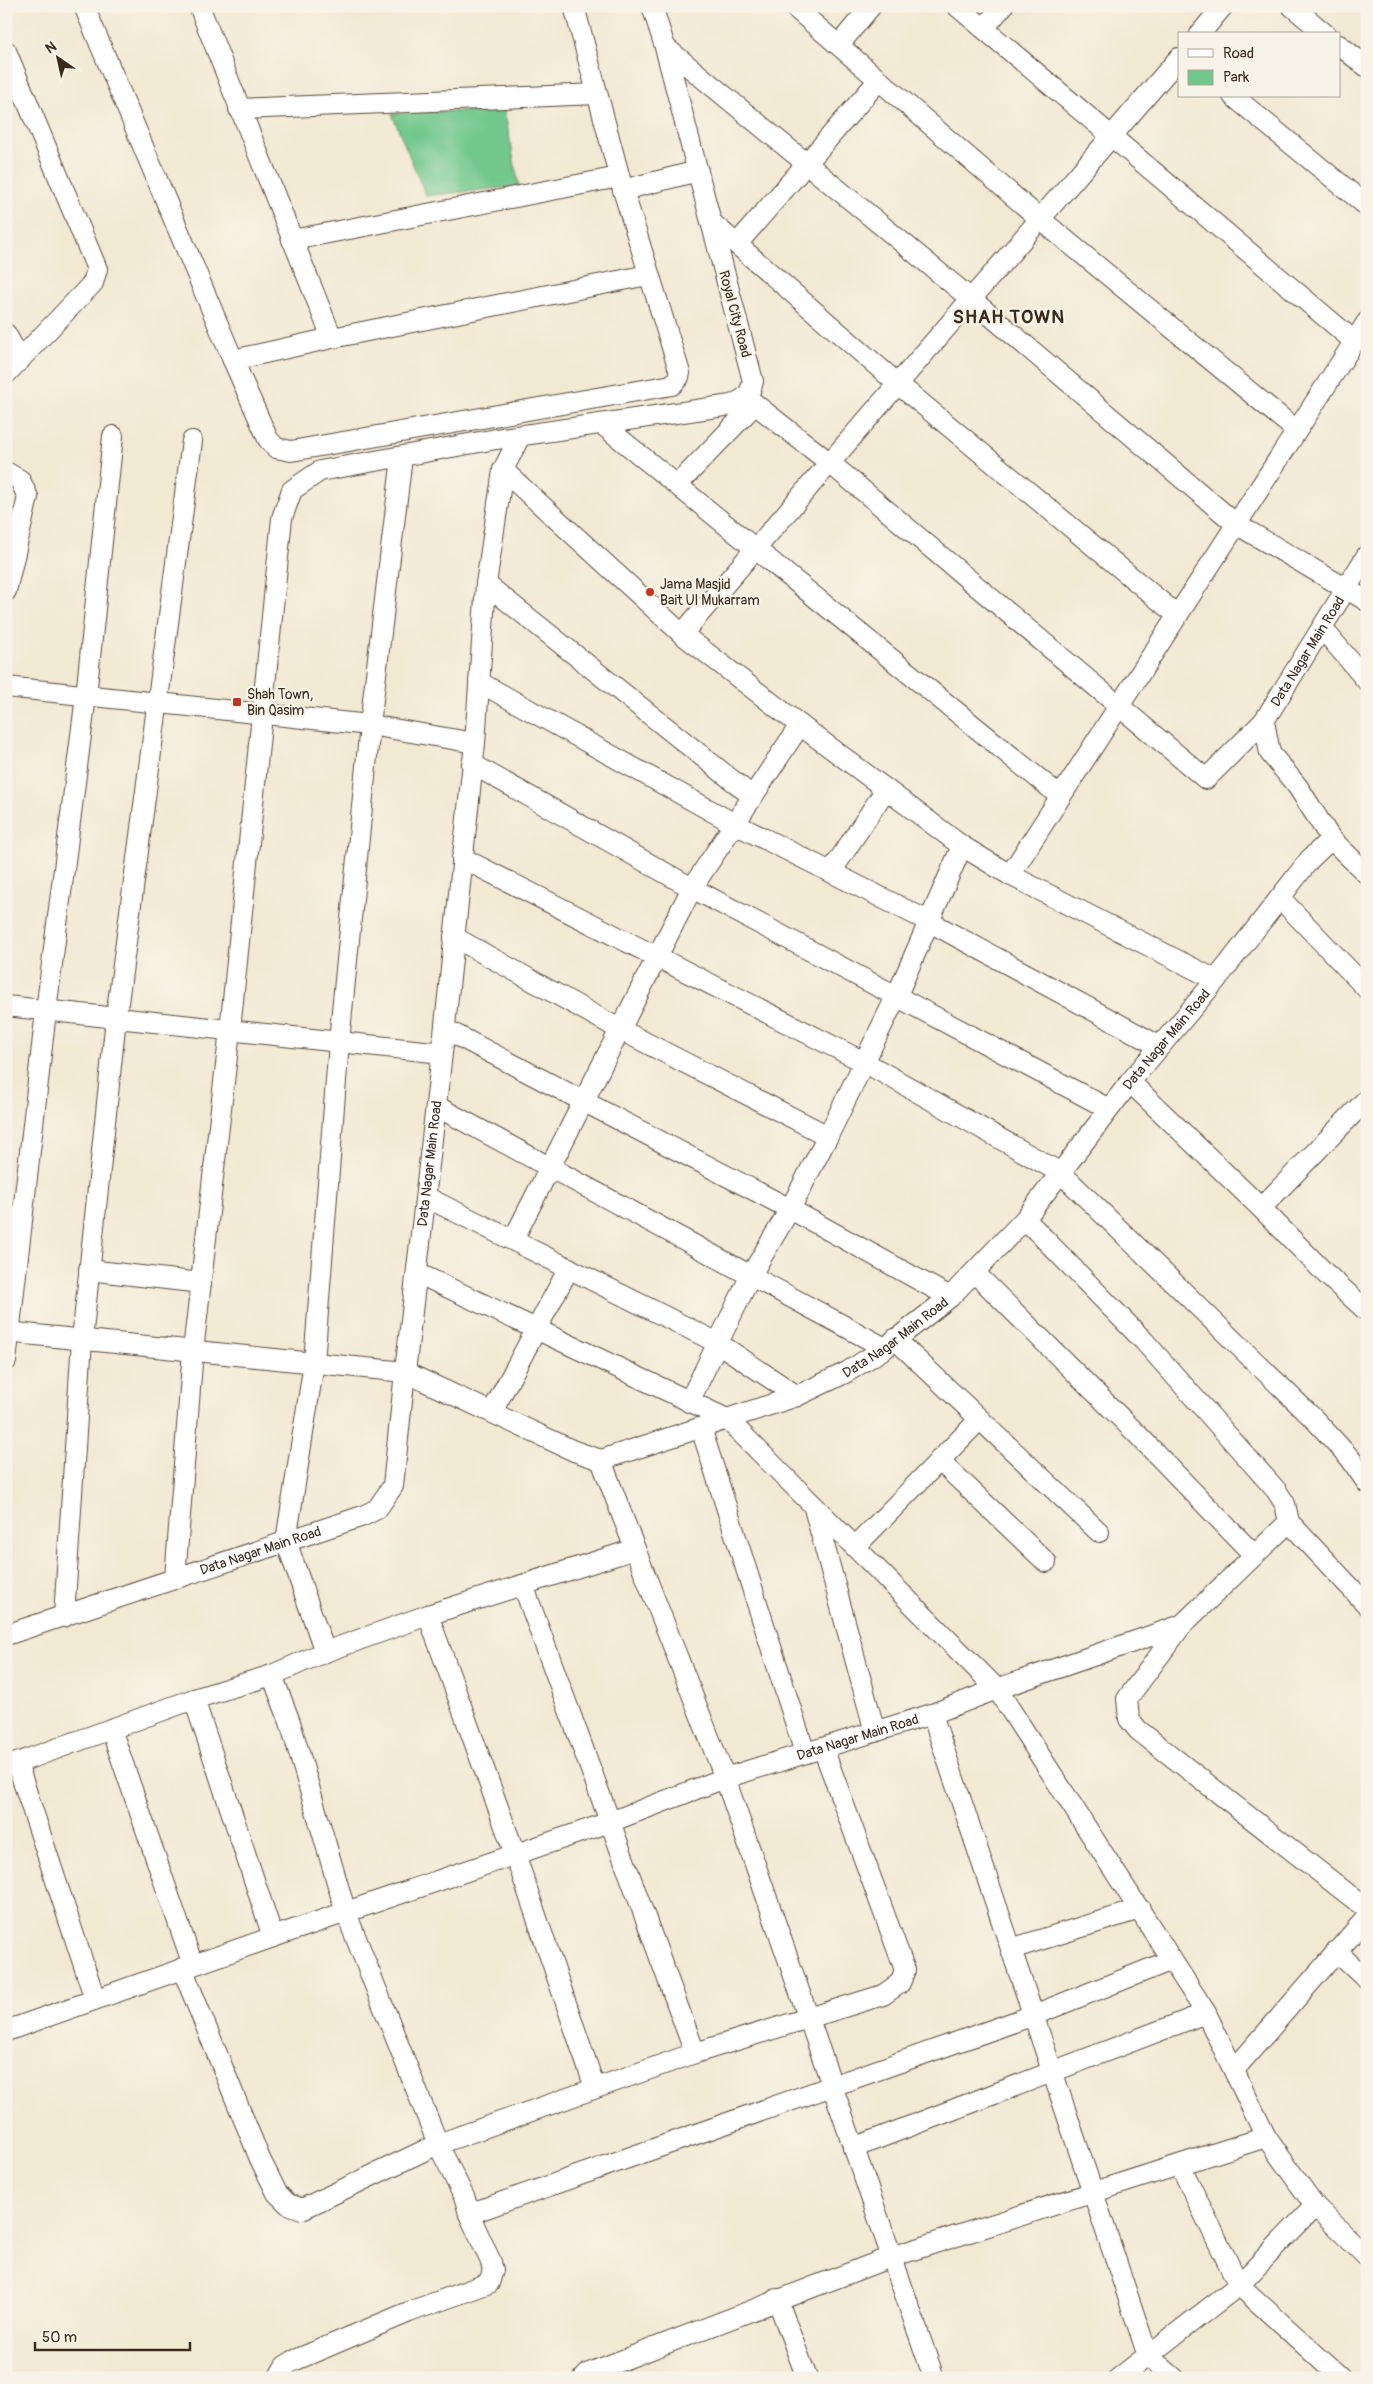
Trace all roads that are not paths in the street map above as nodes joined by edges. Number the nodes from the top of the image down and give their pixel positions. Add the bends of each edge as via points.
1 (84, 6) edge
2 (200, 6) edge
3 (206, 6) edge
4 (574, 6) edge
5 (652, 6) edge
6 (793, 6) edge
7 (871, 6) edge
8 (957, 6) edge
9 (1003, 6) edge
10 (1223, 6) edge
11 (1292, 6) edge
12 (984, 28) junction
13 (1202, 32) edge
14 (1324, 32) edge
15 (839, 45) junction
16 (1340, 46) edge
17 (665, 47) junction
18 (6, 51) edge
19 (1178, 59) edge
20 (1367, 68) edge
21 (878, 82) junction
22 (597, 94) junction
23 (1235, 98) edge
24 (239, 109) junction
25 (1112, 137) junction
26 (806, 164) junction
27 (698, 171) junction
28 (621, 183) junction
29 (1367, 206) edge
30 (1040, 219) junction
31 (711, 222) junction
32 (292, 240) junction
33 (737, 244) junction
34 (648, 275) junction
35 (971, 299) junction
36 (1367, 322) edge
37 (6, 334) edge
38 (332, 338) junction
39 (1354, 341) junction
40 (20, 360) junction
41 (233, 360) junction
42 (6, 374) edge
43 (898, 384) junction
44 (751, 401) junction
45 (603, 425) junction
46 (1296, 430) junction
47 (113, 436) dead end
48 (519, 438) junction
49 (192, 441) dead end
50 (402, 457) junction
51 (830, 463) junction
52 (503, 470) junction
53 (6, 472) edge
54 (678, 484) junction
55 (1236, 524) junction
56 (757, 547) junction
57 (1367, 554) edge
58 (486, 584) junction
59 (1346, 589) junction
60 (6, 591) edge
61 (1367, 601) edge
62 (1177, 615) junction
63 (1322, 628) junction
64 (682, 634) junction
65 (1367, 681) edge
66 (479, 682) junction
67 (6, 687) edge
68 (86, 696) junction
69 (157, 703) junction
70 (1119, 705) junction
71 (261, 714) junction
72 (1264, 722) junction
73 (370, 725) junction
74 (800, 725) junction
75 (476, 743) junction
76 (472, 764) junction
77 (886, 789) junction
78 (752, 796) junction
79 (1060, 796) junction
80 (733, 824) junction
81 (1331, 839) junction
82 (962, 846) junction
83 (462, 858) junction
84 (831, 872) junction
85 (1367, 874) edge
86 (1010, 875) junction
87 (692, 888) junction
88 (1280, 898) junction
89 (928, 921) junction
90 (454, 938) junction
91 (657, 958) junction
92 (1216, 980) junction
93 (1367, 989) edge
94 (897, 995) junction
95 (6, 1006) edge
96 (46, 1011) junction
97 (116, 1018) junction
98 (445, 1028) junction
99 (230, 1030) junction
100 (621, 1030) junction
101 (339, 1042) junction
102 (1159, 1046) junction
103 (442, 1053) junction
104 (864, 1062) junction
105 (1130, 1082) junction
106 (1367, 1099) edge
107 (585, 1101) junction
108 (436, 1106) junction
109 (1109, 1109) junction
110 (828, 1136) junction
111 (549, 1166) junction
112 (1060, 1173) junction
113 (426, 1197) junction
114 (790, 1208) junction
115 (1261, 1208) junction
116 (1025, 1219) junction
117 (513, 1240) junction
118 (569, 1268) junction
119 (89, 1270) junction
120 (974, 1272) junction
121 (417, 1273) junction
122 (751, 1275) junction
123 (201, 1283) junction
124 (950, 1297) junction
125 (1367, 1311) edge
126 (536, 1329) junction
127 (8, 1332) edge
128 (82, 1340) junction
129 (718, 1342) junction
130 (890, 1343) junction
131 (193, 1351) junction
132 (6, 1360) edge
133 (314, 1362) junction
134 (405, 1372) junction
135 (797, 1396) junction
136 (689, 1402) junction
137 (492, 1412) junction
138 (727, 1419) junction
139 (980, 1419) junction
140 (700, 1428) junction
141 (601, 1460) junction
142 (939, 1460) junction
143 (1367, 1483) edge
144 (814, 1506) junction
145 (1289, 1522) junction
146 (1099, 1532) dead end
147 (286, 1541) junction
148 (855, 1547) junction
149 (635, 1549) junction
150 (1254, 1555) junction
151 (1046, 1562) dead end
152 (176, 1578) junction
153 (524, 1585) junction
154 (1367, 1605) edge
155 (428, 1615) junction
156 (64, 1617) junction
157 (1182, 1625) junction
158 (6, 1635) edge
159 (325, 1652) junction
160 (272, 1675) junction
161 (997, 1689) junction
162 (194, 1699) junction
163 (932, 1714) junction
164 (112, 1729) junction
165 (875, 1732) junction
166 (814, 1751) junction
167 (12, 1765) edge
168 (725, 1778) junction
169 (610, 1822) junction
170 (515, 1854) junction
171 (1140, 1909) junction
172 (1367, 1909) edge
173 (346, 1913) junction
174 (1367, 1917) edge
175 (273, 1937) junction
176 (1011, 1948) junction
177 (1336, 1951) junction
178 (1172, 1960) junction
179 (188, 1967) junction
180 (1367, 1980) edge
181 (95, 1999) junction
182 (1206, 2013) junction
183 (1034, 2015) junction
184 (808, 2019) junction
185 (6, 2031) edge
186 (694, 2053) junction
187 (1234, 2070) junction
188 (1053, 2072) junction
189 (831, 2085) junction
190 (595, 2088) junction
191 (1266, 2137) junction
192 (438, 2144) junction
193 (853, 2148) junction
194 (1180, 2165) junction
195 (1094, 2192) junction
196 (1315, 2206) junction
197 (468, 2214) junction
198 (891, 2257) junction
199 (1367, 2258) edge
200 (1239, 2285) junction
201 (777, 2300) junction
202 (1148, 2356) junction
203 (278, 2378) edge
204 (584, 2378) edge
205 (806, 2378) edge
206 (934, 2378) edge
207 (1120, 2378) edge
208 (1174, 2378) edge
209 (1341, 2378) edge

1 - 41 street
2 - 3 street
2 - 24 street
4 - 22 street
5 - 17 street, Royal City Road
6 - 15 street
7 - 15 street
8 - 12 street
9 - 12 street
10 - 13 street
11 - 14 street
12 - 25 street
15 - 21 street
16 - 20 street
17 - 26 street
17 - 27 street, Royal City Road
18 - 40 street via 97,269 93,283
19 - 25 street
21 - 26 street
21 - 30 street
22 - 24 street
22 - 28 street
23 - 29 street
24 - 32 street
25 - 30 street
25 - 39 street
26 - 33 street
26 - 35 street
27 - 28 street
27 - 31 street, Royal City Road
28 - 32 street
28 - 34 street
30 - 35 street
30 - 46 street
31 - 33 street
31 - 44 street, Royal City Road via 753,381
32 - 38 street
33 - 43 street
34 - 38 street
34 - 41 street via 680,373 672,385 283,450 276,448 268,439
35 - 43 street
35 - 55 street
36 - 39 street
37 - 40 street
38 - 41 street
39 - 46 street
40 - 42 street
43 - 51 street
43 - 62 street
44 - 45 street
44 - 51 street
44 - 54 street
45 - 48 street
45 - 54 street
46 - 55 street
47 - 68 street
48 - 50 street
48 - 52 street, Data Nagar Main Road
49 - 69 street
50 - 71 street via 320,471 292,490 282,518
50 - 73 street
51 - 56 street
51 - 70 street
52 - 58 street, Data Nagar Main Road
52 - 64 street
53 - 60 street via 20,480 28,497
54 - 56 street
55 - 59 street
55 - 62 street
56 - 64 street
56 - 79 street
57 - 59 street, Data Nagar Main Road
58 - 66 street, Data Nagar Main Road
58 - 78 street
59 - 61 street
59 - 63 street, Data Nagar Main Road
62 - 70 street
63 - 65 street
63 - 72 street, Data Nagar Main Road
64 - 74 street
66 - 75 street, Data Nagar Main Road
66 - 80 street
67 - 68 street
68 - 69 street
68 - 96 street
69 - 71 street
69 - 97 street
70 - 72 street via 1206,779
70 - 79 street
71 - 73 street
71 - 99 street
72 - 81 street, Data Nagar Main Road via 1270,753 1298,787
73 - 75 street
73 - 101 street
74 - 77 street
74 - 78 street
75 - 76 street, Data Nagar Main Road
76 - 83 street, Data Nagar Main Road
76 - 87 street
77 - 82 street
77 - 84 street
78 - 80 street
79 - 86 street
80 - 84 street
80 - 87 street
81 - 85 street
81 - 88 street, Data Nagar Main Road via 1310,858
82 - 86 street
82 - 89 street
83 - 90 street, Data Nagar Main Road
83 - 91 street
84 - 89 street
86 - 92 street
87 - 91 street
87 - 94 street
88 - 92 street, Data Nagar Main Road
88 - 93 street
89 - 94 street
89 - 102 street
90 - 98 street, Data Nagar Main Road
90 - 100 street
91 - 100 street
91 - 104 street
92 - 102 street, Data Nagar Main Road
94 - 104 street
94 - 109 street
95 - 96 street
96 - 97 street
96 - 127 street
97 - 99 street
97 - 119 street
98 - 103 street, Data Nagar Main Road
98 - 107 street
99 - 101 street
99 - 123 street
100 - 107 street
100 - 110 street
101 - 103 street
101 - 133 street
102 - 105 street, Data Nagar Main Road
103 - 108 street, Data Nagar Main Road
104 - 110 street
104 - 112 street
105 - 109 street, Data Nagar Main Road
105 - 115 street
106 - 115 street
107 - 111 street
107 - 114 street
108 - 111 street
108 - 113 street, Data Nagar Main Road
109 - 112 street, Data Nagar Main Road
110 - 114 street
111 - 117 street
111 - 122 street
112 - 116 street, Data Nagar Main Road
112 - 143 street via 1315,1420 1350,1458
113 - 117 street
113 - 121 street, Data Nagar Main Road
114 - 122 street
114 - 124 street
115 - 125 street
116 - 120 street, Data Nagar Main Road
116 - 145 street via 1144,1341 1276,1490 1285,1504
117 - 118 street
118 - 126 street
118 - 129 street
119 - 123 street
119 - 128 street
120 - 124 street, Data Nagar Main Road
120 - 150 street via 1136,1432
121 - 126 street
121 - 134 street, Data Nagar Main Road
122 - 129 street
122 - 130 street
123 - 131 street
124 - 130 street, Data Nagar Main Road
126 - 136 street
126 - 137 street
127 - 128 street
127 - 132 street
128 - 131 street
128 - 156 street
129 - 135 street
129 - 136 street
130 - 135 street, Data Nagar Main Road via 847,1372
130 - 139 street
131 - 133 street
131 - 152 street
133 - 134 street
133 - 147 street
134 - 137 street
134 - 147 street, Data Nagar Main Road via 393,1486 387,1497 363,1516
135 - 138 street, Data Nagar Main Road
136 - 138 street
137 - 141 street via 574,1451
138 - 140 street, Data Nagar Main Road
138 - 144 street
139 - 142 street
139 - 146 street
140 - 141 street, Data Nagar Main Road
140 - 166 street
141 - 149 street
142 - 148 street
142 - 151 street
144 - 148 street
144 - 165 street
145 - 150 street
145 - 154 street
147 - 152 street, Data Nagar Main Road
147 - 159 street
148 - 161 street
149 - 153 street
149 - 168 street
150 - 157 street
152 - 156 street, Data Nagar Main Road
153 - 155 street
153 - 169 street
155 - 159 street
155 - 170 street
156 - 158 street, Data Nagar Main Road
157 - 161 street, Data Nagar Main Road
157 - 172 street via 1127,1699 1129,1719 1138,1730
159 - 160 street
160 - 162 street
160 - 173 street via 290,1722
161 - 163 street, Data Nagar Main Road
161 - 171 street
162 - 164 street
162 - 175 street
163 - 165 street, Data Nagar Main Road
163 - 176 street
164 - 167 street
164 - 179 street
165 - 166 street, Data Nagar Main Road
166 - 168 street, Data Nagar Main Road
166 - 184 street via 905,1970 900,1982 883,1995
167 - 181 street
168 - 169 street, Data Nagar Main Road
168 - 184 street
169 - 170 street, Data Nagar Main Road
169 - 186 street
170 - 173 street, Data Nagar Main Road
170 - 190 street
171 - 176 street
171 - 178 street
173 - 175 street, Data Nagar Main Road
173 - 192 street
174 - 177 street
175 - 179 street, Data Nagar Main Road
176 - 183 street
177 - 180 street
177 - 187 street
178 - 182 street
178 - 183 street
179 - 181 street, Data Nagar Main Road
179 - 192 street via 260,2159 277,2193 288,2204 302,2209
181 - 185 street, Data Nagar Main Road
182 - 187 street
182 - 188 street
183 - 188 street
183 - 189 street
184 - 186 street
184 - 189 street
186 - 190 street
187 - 191 street
188 - 193 street
188 - 195 street
189 - 193 street
189 - 197 street
190 - 192 street
191 - 194 street
191 - 196 street
192 - 197 street via 465,2199
193 - 198 street
194 - 195 street
194 - 200 street
195 - 198 street
195 - 202 street
196 - 199 street
196 - 200 street
197 - 203 street via 491,2262 489,2283 408,2312 292,2361
198 - 201 street
198 - 206 street
200 - 202 street
200 - 209 street
201 - 204 street
201 - 205 street
202 - 207 street
202 - 208 street

